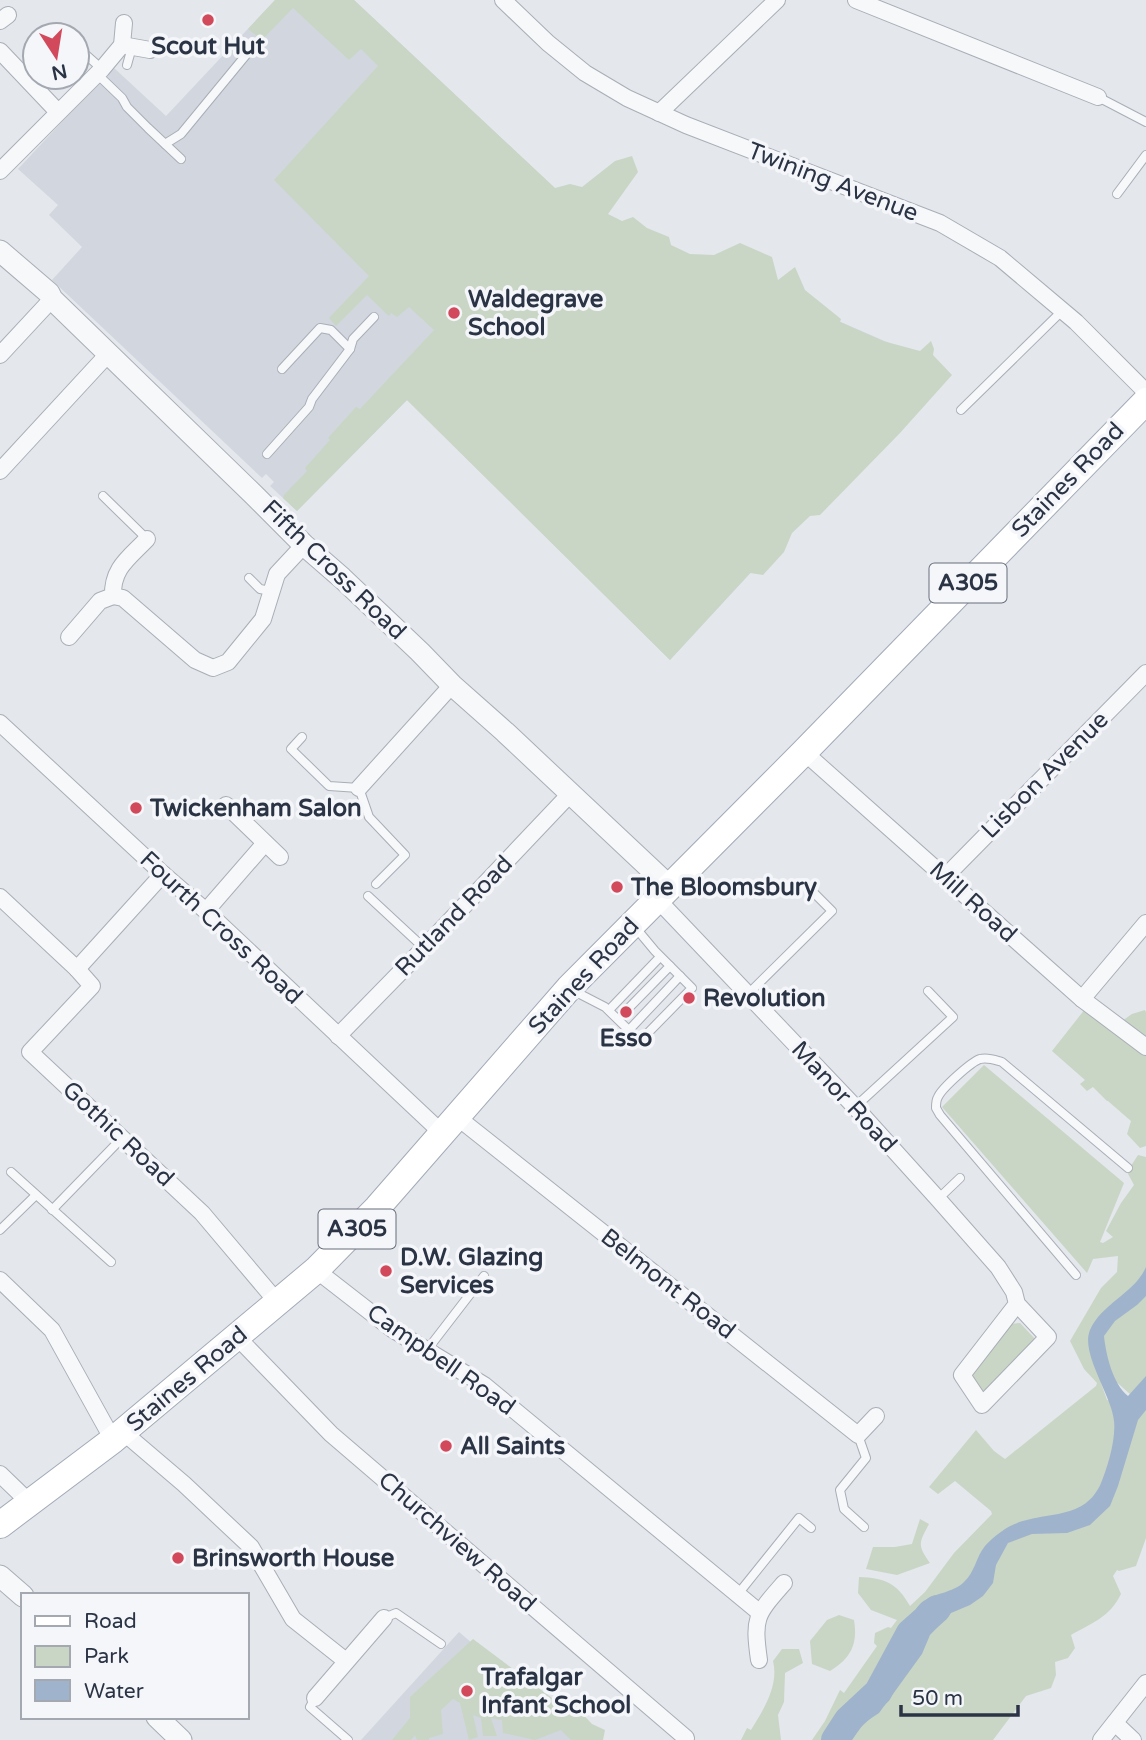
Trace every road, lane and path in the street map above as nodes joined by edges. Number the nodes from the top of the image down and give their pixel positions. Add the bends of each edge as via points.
1 (503, 0) edge
2 (777, 0) edge
3 (856, 0) edge
4 (124, 23) dead end
5 (127, 46) junction
6 (150, 50) dead end
7 (0, 51) edge
8 (246, 55) dead end
9 (91, 62) edge
10 (127, 65) dead end
11 (99, 71) junction
12 (1098, 97) joint
13 (58, 113) junction
14 (659, 113) junction
15 (1146, 122) edge
16 (165, 144) junction
17 (1146, 155) edge
18 (181, 159) dead end
19 (0, 171) edge
20 (1117, 194) dead end
21 (0, 251) edge
22 (52, 299) junction
23 (1062, 311) junction
24 (374, 317) dead end
25 (351, 349) junction
26 (109, 353) junction
27 (0, 355) edge
28 (282, 369) dead end
29 (1146, 392) edge
30 (1146, 401) edge
31 (961, 410) dead end
32 (267, 454) dead end
33 (0, 471) edge
34 (103, 496) dead end
35 (147, 539) joint
36 (304, 545) junction
37 (249, 578) dead end
38 (271, 592) junction
39 (113, 596) junction
40 (69, 637) dead end
41 (1146, 673) edge
42 (452, 685) junction
43 (0, 723) edge
44 (302, 737) dead end
45 (804, 752) junction
46 (359, 788) junction
47 (570, 794) junction
48 (226, 805) dead end
49 (265, 843) junction
50 (280, 857) dead end
51 (163, 874) junction
52 (945, 877) junction
53 (376, 884) dead end
54 (805, 884) dead end
55 (664, 893) junction
56 (368, 896) dead end
57 (0, 897) edge
58 (206, 911) junction
59 (1146, 923) edge
60 (633, 924) junction
61 (424, 948) junction
62 (657, 954) junction
63 (670, 966) junction
64 (77, 969) junction
65 (680, 976) junction
66 (569, 988) junction
67 (928, 991) dead end
68 (747, 995) junction
69 (1082, 999) junction
70 (607, 1008) junction
71 (618, 1019) junction
72 (629, 1030) junction
73 (338, 1037) junction
74 (1146, 1046) edge
75 (855, 1107) junction
76 (449, 1125) junction
77 (122, 1138) junction
78 (1128, 1168) dead end
79 (11, 1172) dead end
80 (960, 1178) dead end
81 (36, 1195) junction
82 (939, 1199) junction
83 (52, 1210) junction
84 (0, 1230) edge
85 (111, 1262) dead end
86 (316, 1270) junction
87 (1076, 1275) dead end
88 (484, 1276) dead end
89 (0, 1280) edge
90 (278, 1303) junction
91 (1017, 1304) junction
92 (237, 1337) junction
93 (427, 1350) junction
94 (876, 1416) dead end
95 (858, 1435) junction
96 (118, 1436) junction
97 (0, 1474) edge
98 (30, 1503) junction
99 (0, 1525) edge
100 (864, 1527) dead end
101 (811, 1528) dead end
102 (0, 1576) edge
103 (784, 1583) dead end
104 (21, 1594) edge
105 (738, 1594) junction
106 (759, 1612) junction
107 (384, 1618) joint
108 (440, 1644) dead end
109 (759, 1660) dead end
110 (346, 1661) junction
111 (1146, 1683) edge
112 (315, 1698) joint
113 (159, 1719) edge
114 (1115, 1723) junction
115 (173, 1738) edge
116 (687, 1739) edge
117 (348, 1740) edge
118 (1101, 1740) edge
119 (1133, 1740) edge

1 - 14 street, Twining Avenue via 585,73
2 - 14 street
3 - 12 street
4 - 5 street
5 - 6 street
5 - 10 lane
5 - 11 street
7 - 13 street
8 - 16 lane via 181,134
9 - 11 lane
11 - 13 street
11 - 16 lane
12 - 15 lane
13 - 19 street
14 - 23 street, Twining Avenue via 940,223 1000,258
16 - 18 lane
17 - 20 lane
21 - 22 street, Fifth Cross Road
22 - 26 street, Fifth Cross Road
22 - 27 street
23 - 29 street, Twining Avenue
23 - 31 lane
24 - 25 lane via 353,339
25 - 28 lane via 331,330 320,328
25 - 32 lane
26 - 33 street
26 - 36 street, Fifth Cross Road
30 - 45 main road, Staines Road / A305
34 - 35 lane
35 - 39 street via 118,569
36 - 38 street via 277,574
36 - 42 street, Fifth Cross Road
37 - 38 lane
38 - 39 street via 263,618 228,662 213,668 195,660 123,598
39 - 40 street via 100,601
41 - 52 street, Lisbon Avenue
42 - 46 street
42 - 47 street, Fifth Cross Road
43 - 51 street, Fourth Cross Road
44 - 46 lane via 291,749 329,786
45 - 52 street, Mill Road
45 - 55 main road, Staines Road / A305
46 - 53 lane via 369,817 405,855
47 - 55 street, Fifth Cross Road
47 - 61 street, Rutland Road
48 - 49 street
49 - 50 street
49 - 58 street
51 - 58 street, Fourth Cross Road
51 - 64 street
52 - 69 street, Mill Road
54 - 68 lane via 832,911
55 - 60 main road, Staines Road / A305
55 - 68 street, Manor Road
56 - 61 lane
57 - 64 street
58 - 73 street, Fourth Cross Road
59 - 69 street
60 - 62 lane
60 - 66 main road, Staines Road / A305
61 - 73 street, Rutland Road
62 - 63 lane
62 - 70 lane
63 - 65 lane
63 - 71 lane
64 - 77 street, Gothic Road via 92,986 30,1052
65 - 72 lane
65 - 72 lane via 692,988 640,1041
66 - 70 lane
66 - 76 main road, Staines Road / A305
67 - 75 lane via 953,1017
68 - 75 street, Manor Road
69 - 74 street, Mill Road
70 - 71 lane
71 - 72 lane
73 - 76 street, Fourth Cross Road
75 - 82 street, Manor Road
76 - 86 main road, Staines Road / A305
76 - 95 street, Belmont Road
77 - 83 lane
77 - 90 street, Gothic Road via 202,1213
78 - 87 lane via 1002,1062 988,1058 970,1064 938,1095 936,1108 976,1163
79 - 81 lane
80 - 82 lane
81 - 83 lane
81 - 84 lane
82 - 91 street, Manor Road via 998,1268
83 - 85 lane
86 - 90 main road, Staines Road / A305
86 - 93 street, Campbell Road
88 - 93 lane
89 - 96 street via 51,1331
90 - 92 main road, Staines Road / A305
91 - 91 street, Manor Road via 962,1375 982,1405 1048,1337
92 - 96 main road, Staines Road / A305
92 - 116 street, Churchview Road via 331,1434
93 - 105 street, Campbell Road via 484,1385
94 - 95 street
95 - 100 lane via 866,1458 839,1490 844,1509
96 - 98 main road, Staines Road / A305
96 - 110 street via 184,1484 251,1547 293,1619
97 - 98 street
98 - 99 main road, Staines Road / A305
101 - 105 lane via 799,1518
102 - 104 street
103 - 106 street
105 - 106 street, Campbell Road
106 - 109 street via 755,1634
107 - 108 lane via 396,1613
107 - 110 street
110 - 112 street
111 - 114 street
112 - 117 lane via 310,1707
113 - 115 street
114 - 118 street
114 - 119 street

